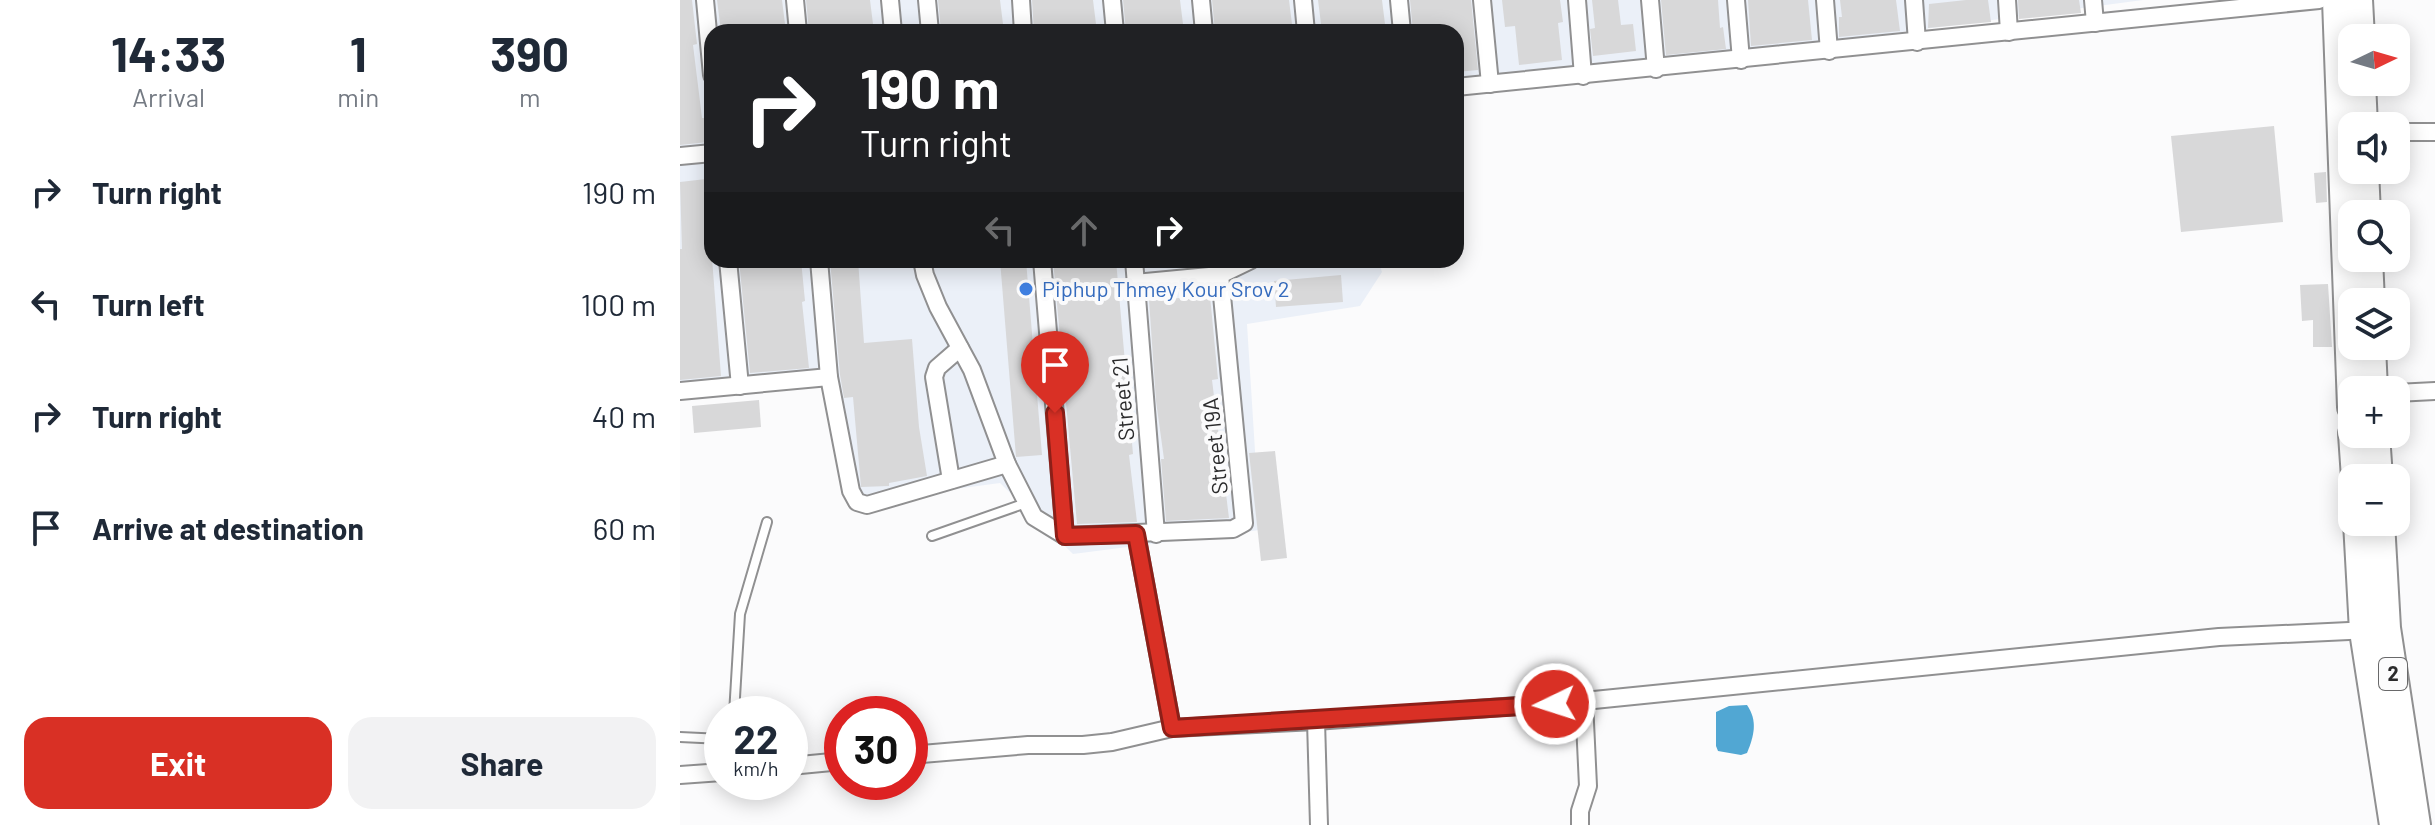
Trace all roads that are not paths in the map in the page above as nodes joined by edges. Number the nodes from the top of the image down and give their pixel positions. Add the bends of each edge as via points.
1 (705, 0) edge
2 (795, 0) edge
3 (890, 0) edge
4 (927, 0) edge
5 (1021, 0) edge
6 (1112, 0) edge
7 (1201, 0) edge
8 (1303, 0) edge
9 (1399, 0) edge
10 (1482, 0) edge
11 (1577, 0) edge
12 (1650, 0) edge
13 (1736, 0) edge
14 (1825, 0) edge
15 (1914, 0) edge
16 (2007, 0) edge
17 (2093, 0) edge
18 (2319, 0) edge
19 (2337, 0) edge
20 (2358, 0) edge
21 (2095, 23) junction
22 (707, 24) edge
23 (797, 24) edge
24 (892, 24) edge
25 (929, 24) edge
26 (1022, 24) edge
27 (1114, 24) edge
28 (1203, 24) edge
29 (1305, 24) edge
30 (1401, 24) edge
31 (2359, 24) edge
32 (2009, 32) junction
33 (1917, 42) junction
34 (1829, 51) junction
35 (1741, 60) junction
36 (1656, 69) junction
37 (1583, 76) junction
38 (1490, 84) junction
39 (1464, 86) edge
40 (2410, 132) edge
41 (2435, 132) edge
42 (704, 154) edge
43 (680, 156) edge
44 (729, 268) edge
45 (820, 268) edge
46 (924, 268) edge
47 (1043, 268) edge
48 (1134, 268) edge
49 (1234, 268) edge
50 (1220, 275) junction
51 (1135, 283) junction
52 (960, 348) junction
53 (2351, 376) edge
54 (829, 377) junction
55 (740, 386) junction
56 (680, 391) edge
57 (2435, 391) edge
58 (2410, 392) edge
59 (1007, 464) junction
60 (951, 480) junction
61 (1027, 503) junction
62 (767, 522) dead end
63 (1136, 534) junction
64 (1156, 534) junction
65 (932, 536) dead end
66 (1065, 536) junction
67 (2360, 536) edge
68 (2379, 536) edge
69 (2375, 629) junction
70 (735, 696) edge
71 (1584, 701) junction
72 (1316, 721) junction
73 (1172, 728) junction
74 (680, 737) edge
75 (704, 738) edge
76 (928, 753) edge
77 (704, 773) edge
78 (680, 775) edge
79 (1319, 825) edge
80 (1580, 825) edge
81 (2394, 825) edge
82 (2416, 825) edge

1 - 22 street
2 - 23 street
3 - 24 street
4 - 25 street
5 - 26 street
6 - 27 street
7 - 28 street
8 - 29 street
9 - 30 street
10 - 38 street
11 - 37 street
12 - 36 street
13 - 35 street
14 - 34 street
15 - 33 street
16 - 32 street
17 - 21 street
18 - 21 street
19 - 53 highway
20 - 31 highway
21 - 32 street
32 - 33 street
33 - 34 street
34 - 35 street
35 - 36 street
36 - 37 street
37 - 38 street
38 - 39 street
40 - 41 street
42 - 43 street
44 - 55 street
45 - 54 street
46 - 52 street
47 - 66 street
48 - 51 street, Street 21
49 - 50 street
50 - 51 street
50 - 64 street, Street 19A via 1244,523 1233,529
51 - 64 street, Street 21
52 - 59 street
52 - 60 street via 934,377
54 - 55 street
54 - 60 street via 857,502 867,505
55 - 56 street
57 - 58 street
59 - 60 street
59 - 61 street
61 - 65 lane
61 - 66 street via 1034,517
62 - 70 lane via 740,614
63 - 64 street
63 - 66 street
63 - 73 street
67 - 69 highway, 2
68 - 69 highway, 2
69 - 71 street via 2219,637
69 - 81 highway, 2
69 - 82 highway, 2
71 - 72 street
71 - 80 street via 1588,786
72 - 73 street
72 - 79 street
73 - 76 street via 1112,742
74 - 75 lane
77 - 78 street

